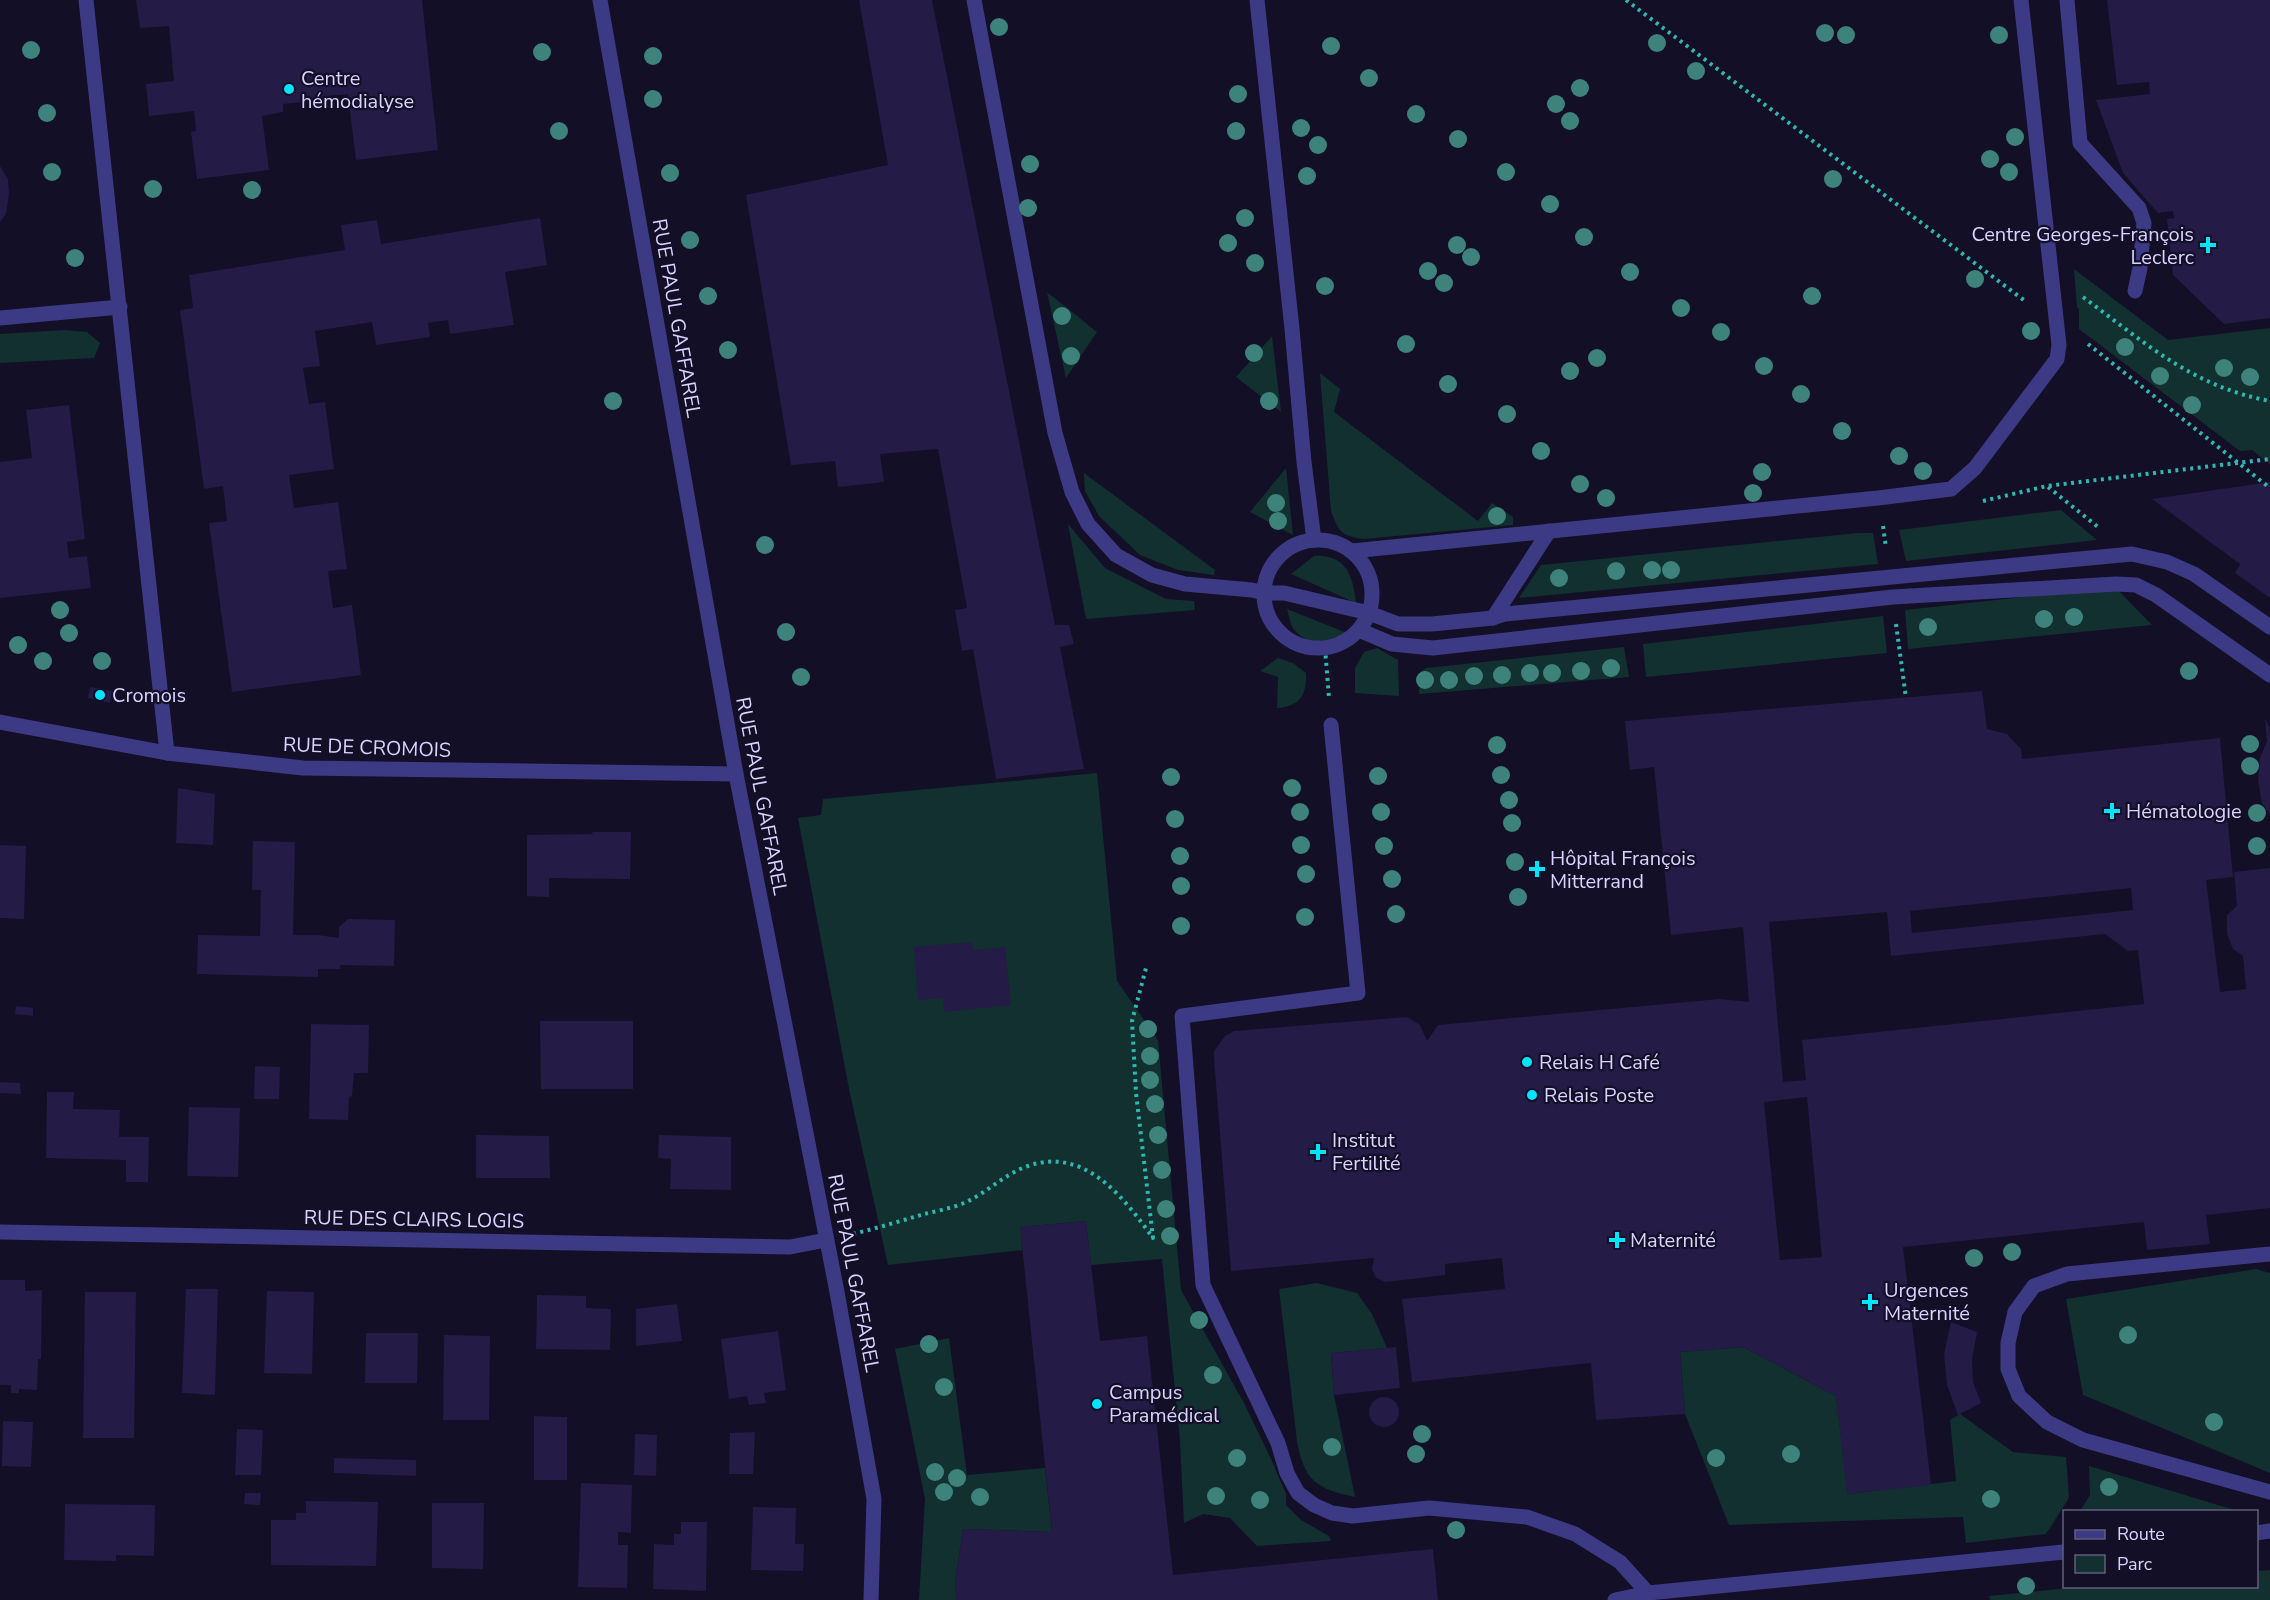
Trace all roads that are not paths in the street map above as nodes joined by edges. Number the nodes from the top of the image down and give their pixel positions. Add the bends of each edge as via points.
1 (86, 0) edge
2 (600, 0) edge
3 (974, 0) edge
4 (1257, 0) edge
5 (2021, 0) edge
6 (2067, 0) edge
7 (2134, 291) dead end
8 (120, 307) junction
9 (0, 318) edge
10 (1549, 531) junction
11 (1314, 540) junction
12 (1352, 551) junction
13 (1264, 593) junction
14 (1369, 613) junction
15 (1493, 618) junction
16 (2270, 627) edge
17 (1359, 630) junction
18 (2270, 675) edge
19 (0, 722) edge
20 (1331, 725) road end
21 (167, 753) junction
22 (736, 774) junction
23 (0, 1232) edge
24 (826, 1240) junction
25 (2270, 1254) edge
26 (2270, 1492) edge
27 (2063, 1552) edge
28 (1648, 1593) junction
29 (871, 1600) edge
30 (1615, 1600) edge

1 - 8 street
2 - 22 street, RUE PAUL GAFFAREL
3 - 13 street via 1055,433 1072,492 1088,524 1103,542 1116,555 1152,575 1185,584
4 - 11 street
5 - 10 street via 2059,345 2057,359 1975,468 1951,489
6 - 7 street via 2080,143 2139,208 2144,223
8 - 9 street
8 - 21 street
10 - 12 street
10 - 15 street
11 - 12 street via 1328,540
11 - 13 street via 1285,551 1274,562
12 - 14 street via 1371,579
13 - 14 street via 1284,593
13 - 17 street via 1269,617 1292,642 1308,648 1325,648 1350,639
14 - 15 street via 1398,624
14 - 17 street
15 - 16 street via 2132,554 2167,562 2194,574
17 - 18 street via 1392,644 1433,648 1893,597 2136,585 2173,605
19 - 21 street, RUE DE CROMOIS
20 - 28 street via 1358,993 1182,1016 1203,1285 1278,1443 1287,1473 1298,1492 1314,1506 1353,1516 1429,1508 1527,1517 1584,1539 1620,1562
21 - 22 street, RUE DE CROMOIS via 303,768
22 - 24 street, RUE PAUL GAFFAREL
23 - 24 street, RUE DES CLAIRS LOGIS via 790,1247
24 - 29 street, RUE PAUL GAFFAREL via 874,1499
25 - 26 street via 2067,1274 2034,1287 2015,1312 2008,1342 2008,1369 2019,1396 2047,1422 2083,1440
27 - 28 street
28 - 30 street

